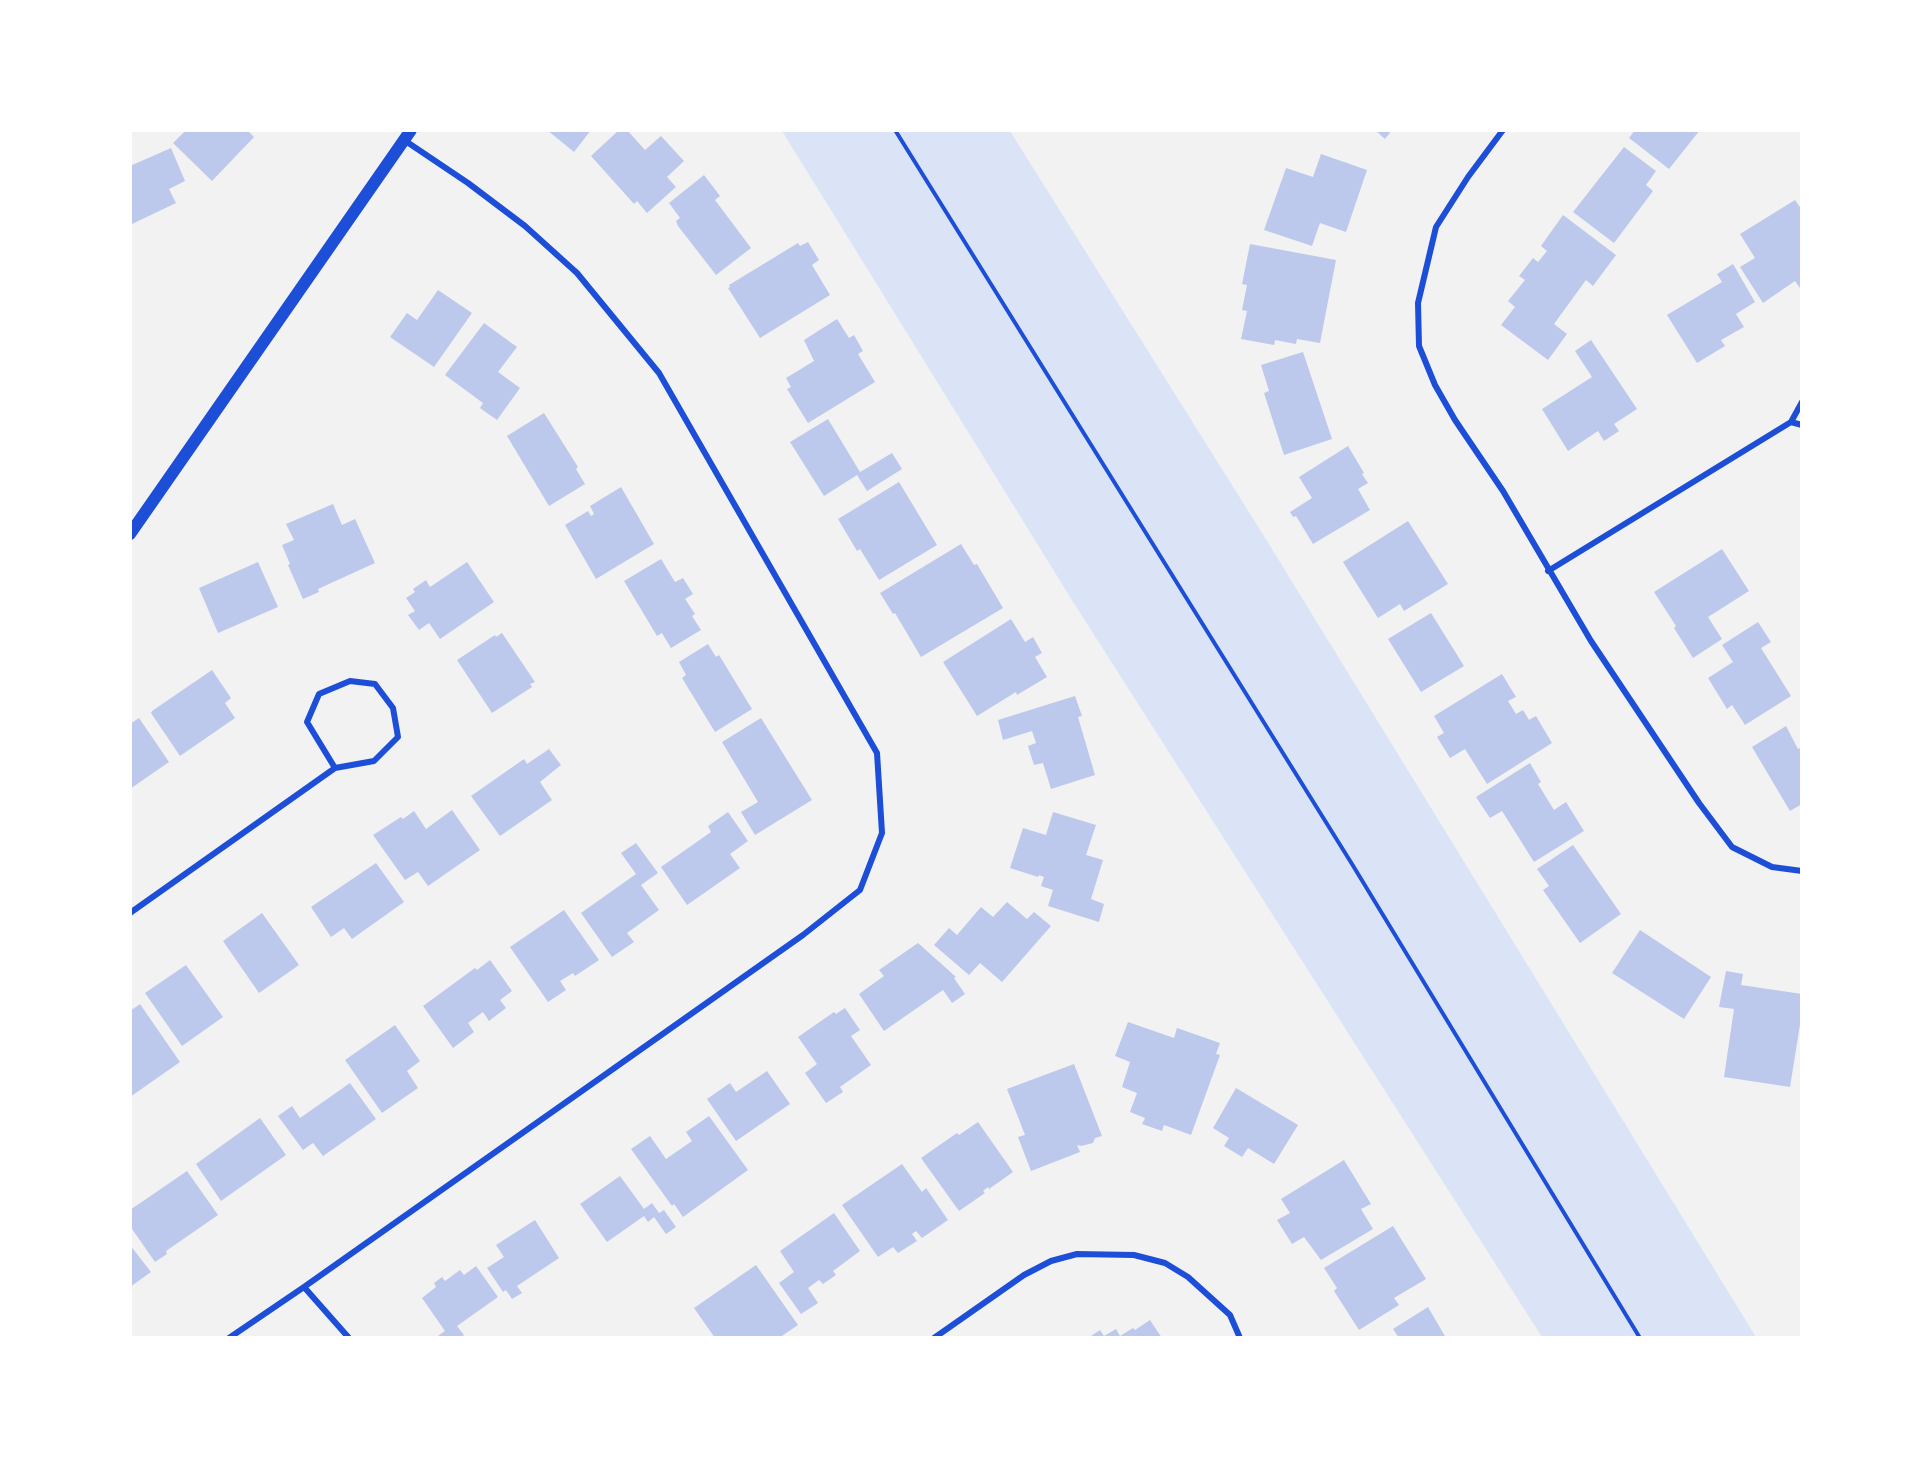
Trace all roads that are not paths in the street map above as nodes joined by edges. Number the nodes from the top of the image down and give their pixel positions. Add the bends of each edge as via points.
1 (1503, 130) edge
2 (408, 135) edge
3 (1802, 402) edge
4 (1791, 422) junction
5 (1802, 425) edge
6 (130, 534) edge
7 (1548, 571) junction
8 (335, 768) junction
9 (1802, 871) edge
10 (130, 913) edge
11 (304, 1287) junction
12 (229, 1338) edge
13 (349, 1338) edge
14 (934, 1338) edge
15 (1240, 1338) edge

1 - 7 street via 1436,227 1418,303 1419,346 1440,393 1503,491
2 - 6 main road
2 - 11 street via 516,219 577,273 659,374 877,753 882,833 860,890 803,935
3 - 4 street
4 - 5 street
4 - 7 street
7 - 9 street via 1591,641 1732,847 1772,867
8 - 8 street via 374,761 398,737 393,708 375,684 350,681 319,694 307,722
8 - 10 street
11 - 12 street
11 - 13 street
14 - 15 street via 1024,1275 1051,1261 1077,1254 1134,1255 1165,1263 1188,1277 1230,1315

